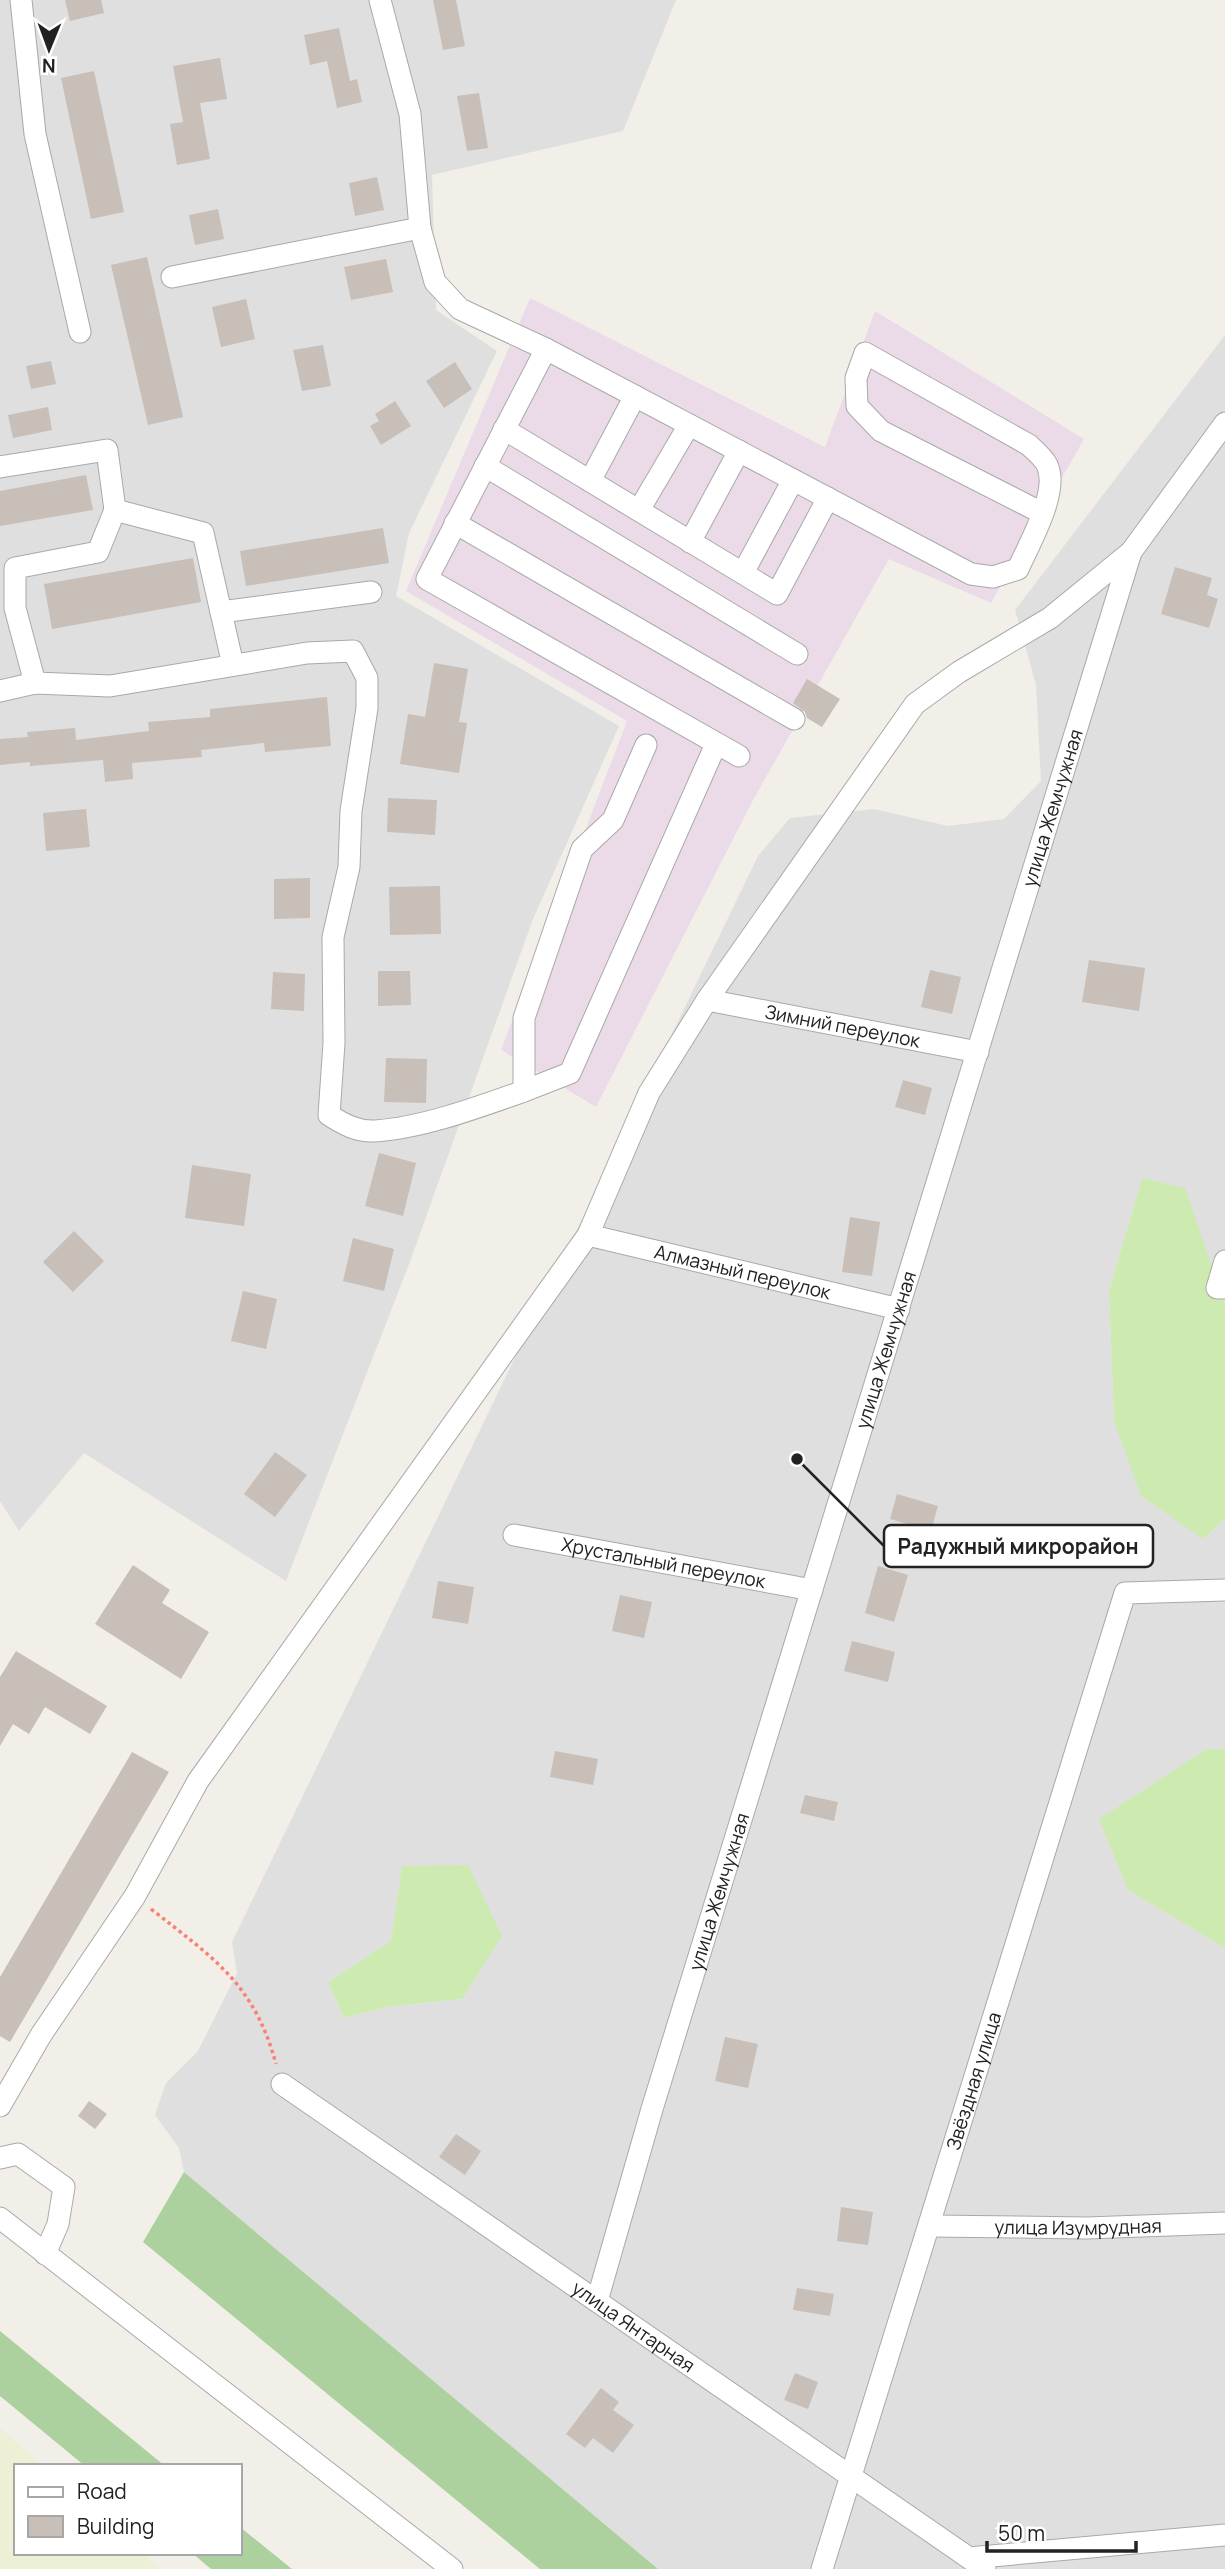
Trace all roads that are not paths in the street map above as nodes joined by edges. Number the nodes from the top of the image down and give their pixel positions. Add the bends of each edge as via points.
1 (21, 0) edge
2 (380, 0) edge
3 (420, 228) junction
4 (172, 278) dead end
5 (80, 332) dead end
6 (546, 349) junction
7 (635, 396) junction
8 (1225, 423) edge
9 (689, 425) junction
10 (504, 429) junction
11 (739, 452) junction
12 (485, 466) junction
13 (0, 467) edge
14 (793, 480) junction
15 (590, 481) junction
16 (828, 498) junction
17 (115, 510) junction
18 (639, 510) junction
19 (1042, 513) junction
20 (455, 523) junction
21 (690, 542) junction
22 (1131, 552) junction
23 (743, 573) junction
24 (371, 592) dead end
25 (221, 612) junction
26 (797, 654) dead end
27 (233, 665) junction
28 (35, 683) junction
29 (0, 691) edge
30 (794, 719) dead end
31 (716, 744) junction
32 (646, 745) dead end
33 (739, 756) dead end
34 (707, 1000) junction
35 (978, 1052) junction
36 (524, 1091) junction
37 (588, 1235) junction
38 (1225, 1261) edge
39 (1221, 1288) edge
40 (899, 1309) junction
41 (514, 1535) dead end
42 (812, 1590) junction
43 (1225, 1590) edge
44 (282, 2084) road end
45 (0, 2106) edge
46 (0, 2158) edge
47 (0, 2218) edge
48 (1225, 2223) edge
49 (931, 2226) junction
50 (45, 2254) junction
51 (597, 2301) junction
52 (852, 2477) junction
53 (1225, 2535) edge
54 (977, 2563) edge
55 (452, 2569) edge
56 (822, 2569) edge

1 - 5 street via 34,134
2 - 3 street via 411,114
3 - 4 street
3 - 6 street via 435,282 460,309
6 - 7 street
6 - 10 street
7 - 9 street
7 - 15 street
8 - 22 street, улица Жемчужная
9 - 11 street
9 - 18 street
10 - 12 street
10 - 15 street
11 - 14 street
11 - 21 street
12 - 20 street
12 - 26 street
13 - 17 street via 107,450
14 - 16 street
14 - 23 street
15 - 18 street
16 - 19 street via 971,574 993,577 1018,569
16 - 23 street via 777,594
17 - 25 street via 203,533
17 - 28 street via 98,552 15,568 15,608
18 - 21 street
19 - 19 street via 881,431 857,406 856,378 865,353 1029,444 1048,465 1050,492
20 - 30 street
20 - 31 street via 427,579
21 - 23 street
22 - 34 street via 1050,618 915,704
22 - 35 street, улица Жемчужная
24 - 25 street
25 - 27 street
27 - 28 street via 110,686
27 - 36 street via 353,651 367,678 349,867 333,937 329,1115 350,1128 374,1131 466,1112
28 - 29 street
31 - 33 street
31 - 36 street via 570,1073
32 - 36 street via 612,820 582,849 524,1018
34 - 35 street, Зимний переулок
34 - 37 street via 649,1093
35 - 40 street, улица Жемчужная
37 - 40 street, Алмазный переулок
37 - 45 street via 198,1781 135,1896 41,2035
38 - 39 street
40 - 42 street, улица Жемчужная
41 - 42 street, Хрустальный переулок
42 - 51 street, улица Жемчужная
43 - 49 street, Звёздная улица via 1125,1593
44 - 51 street, улица Янтарная
46 - 50 street via 18,2154 64,2187 58,2224
47 - 50 street
48 - 49 street, улица Изумрудная via 1087,2228
49 - 52 street, Звёздная улица
50 - 55 street
51 - 52 street, улица Янтарная
52 - 54 street, улица Янтарная
52 - 56 street, Звёздная улица
53 - 54 street

